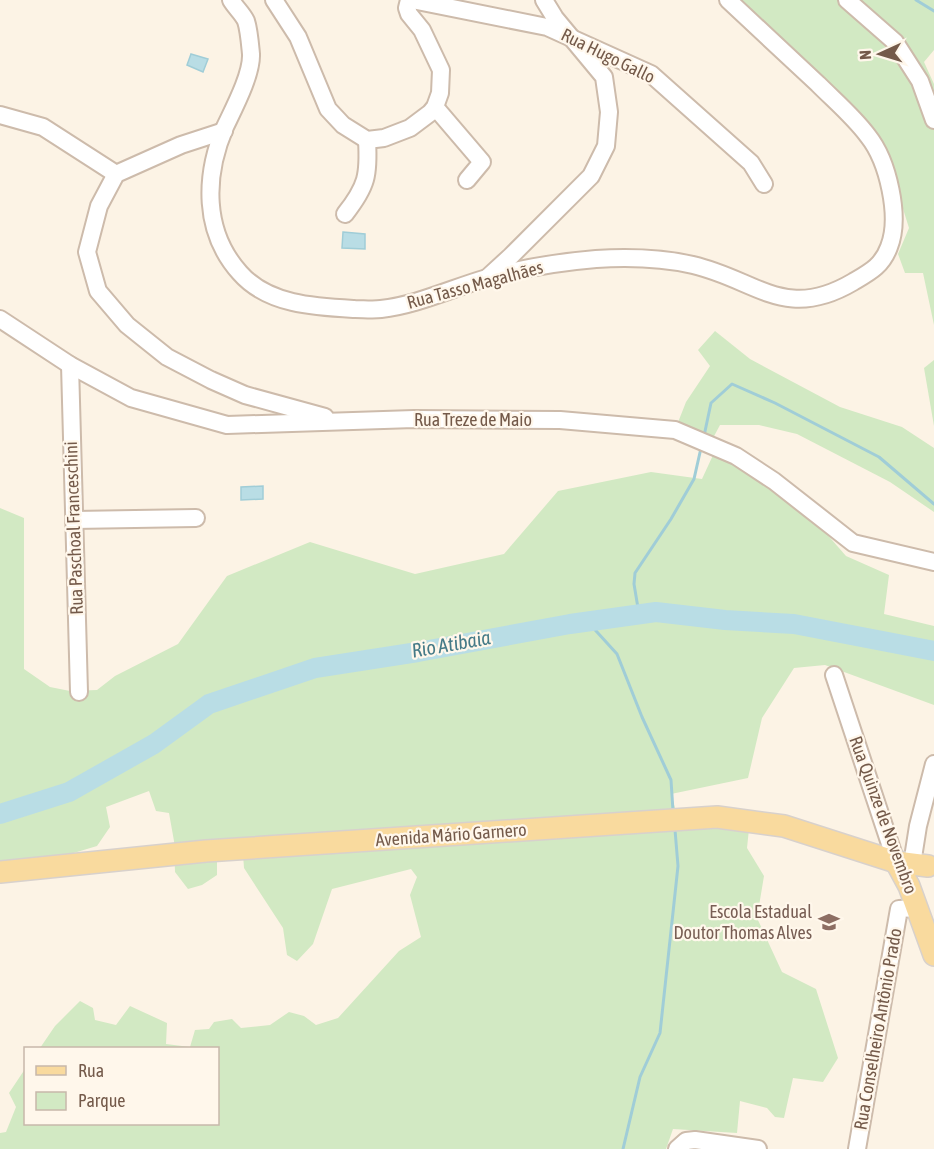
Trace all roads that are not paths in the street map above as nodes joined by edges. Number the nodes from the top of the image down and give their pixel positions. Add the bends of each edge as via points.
1 (231, 0) edge
2 (274, 0) edge
3 (411, 0) edge
4 (544, 0) edge
5 (728, 0) edge
6 (847, 0) edge
7 (551, 22) junction
8 (572, 38) junction
9 (621, 61) junction
10 (604, 77) junction
11 (435, 107) junction
12 (0, 115) edge
13 (934, 120) edge
14 (224, 131) junction
15 (367, 140) junction
16 (116, 174) junction
17 (467, 180) dead end
18 (764, 184) dead end
19 (345, 214) dead end
20 (486, 278) junction
21 (0, 320) edge
22 (70, 365) junction
23 (342, 422) junction
24 (195, 518) dead end
25 (74, 520) junction
26 (934, 561) edge
27 (834, 675) dead end
28 (79, 692) dead end
29 (934, 764) edge
30 (918, 863) edge
31 (0, 872) edge
32 (909, 904) junction
33 (934, 955) edge
34 (681, 1145) edge
35 (758, 1149) edge
36 (857, 1149) edge

1 - 14 street, Rua Tasso Magalhães via 246,22 251,57
2 - 15 street via 298,37 328,109 343,125
3 - 7 street, Rua Hugo Gallo
3 - 11 street via 409,14 422,30 441,70
4 - 7 street
5 - 20 street, Rua Tasso Magalhães via 870,138 887,174 895,220 890,246 880,264 845,286 804,300 783,298 718,271 647,258 595,259
6 - 13 street via 895,42 920,81
7 - 8 street, Rua Hugo Gallo
8 - 9 street, Rua Hugo Gallo
8 - 10 street
9 - 10 street via 608,69
9 - 18 street, Rua Hugo Gallo via 651,74 751,163
10 - 20 street via 609,112 606,146 591,176
11 - 15 street via 410,128
11 - 17 street via 482,162
12 - 16 street via 43,127
14 - 16 street
14 - 20 street, Rua Tasso Magalhães via 213,166 210,209 218,240 240,274 266,294 301,304 380,310
15 - 19 street via 367,176 361,194
16 - 23 street via 99,206 87,252 98,291 127,325 167,357 211,380
21 - 22 street, Rua Treze de Maio
22 - 23 street, Rua Treze de Maio via 131,398 227,425
22 - 25 street, Rua Paschoal Franceschini
23 - 26 street, Rua Treze de Maio via 560,420 675,430 736,456 852,543
24 - 25 street
25 - 28 street, Rua Paschoal Franceschini
27 - 30 street, Rua Quinze de Novembro
29 - 30 street via 918,826
30 - 31 main road, Avenida Mário Garnero via 784,826 717,817 206,851
30 - 32 main road, Rua Quinze de Novembro
30 - 32 main road
32 - 33 main road, Rua Quinze de Novembro
32 - 36 street, Rua Conselheiro Antônio Prado
34 - 35 street via 695,1140

